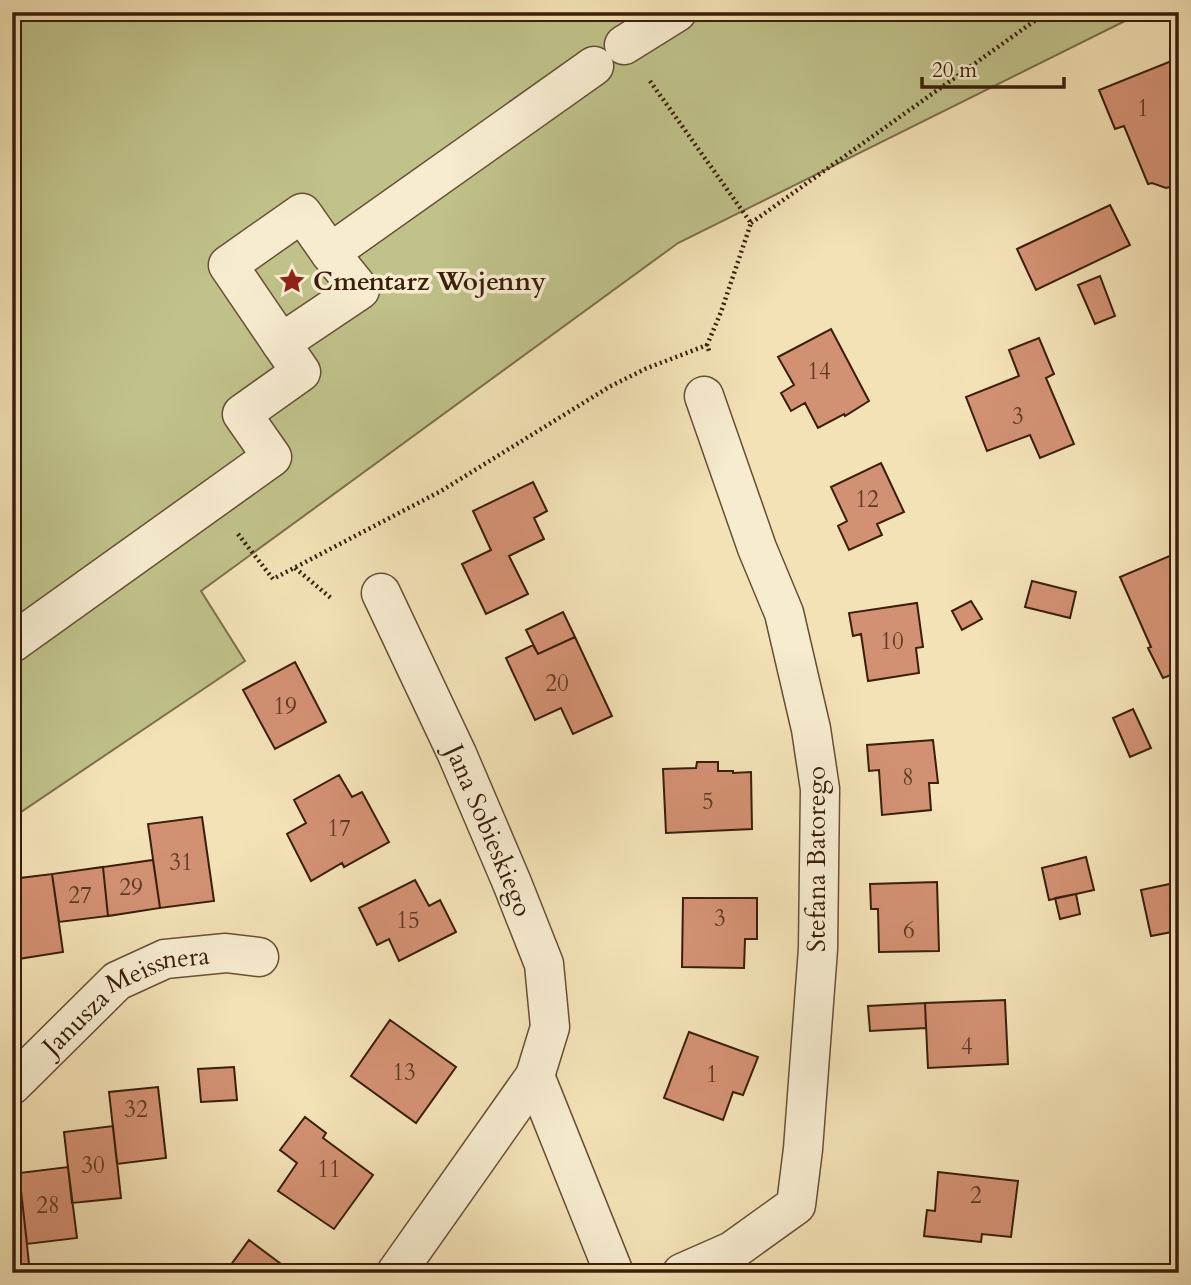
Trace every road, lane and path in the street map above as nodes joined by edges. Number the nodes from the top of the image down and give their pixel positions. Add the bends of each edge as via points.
1 (677, 12) edge
2 (1047, 12) edge
3 (609, 56) junction
4 (751, 223) junction
5 (330, 253) junction
6 (281, 343) junction
7 (707, 345) junction
8 (710, 356) dead end
9 (704, 397) dead end
10 (212, 500) junction
11 (295, 568) junction
12 (381, 593) dead end
13 (331, 598) dead end
14 (12, 643) edge
15 (259, 957) dead end
16 (535, 1076) junction
17 (12, 1085) edge
18 (397, 1273) edge
19 (614, 1273) edge
20 (682, 1273) edge

1 - 3 street
2 - 4 path
3 - 4 path
3 - 5 street
4 - 7 path
5 - 6 street via 360,290
5 - 6 street via 302,213 228,265
6 - 10 street via 301,372 242,414 272,457
7 - 8 path
7 - 11 path via 609,387 441,491
9 - 20 street, Stefana Batorego via 783,612 817,765 820,872 818,949 796,1205 732,1251
10 - 11 path via 273,579
10 - 14 street
11 - 13 path
12 - 16 street, Jana Sobieskiego via 457,754 544,964 550,1027
15 - 17 street, Janusza Meissnera via 226,953 165,959 117,981
16 - 18 street, Jana Sobieskiego
16 - 19 street

